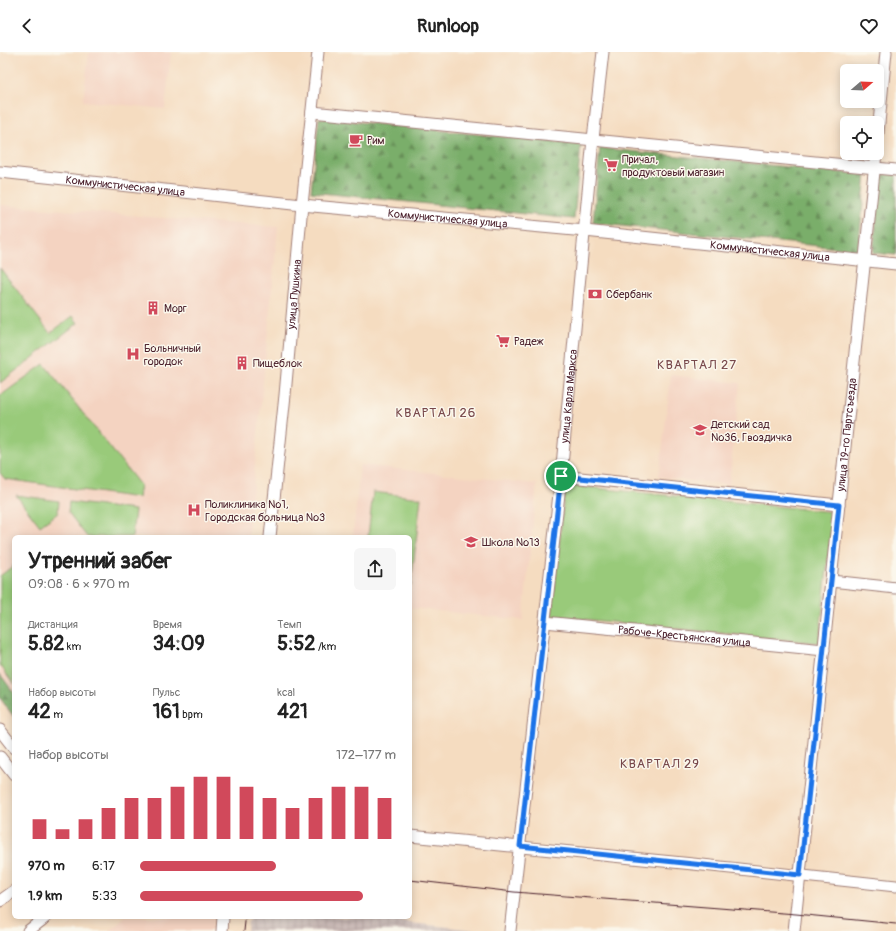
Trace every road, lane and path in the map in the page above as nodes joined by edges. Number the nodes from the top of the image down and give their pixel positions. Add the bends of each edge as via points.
1 (318, 52) edge
2 (603, 52) edge
3 (886, 52) edge
4 (312, 112) junction
5 (880, 116) edge
6 (594, 139) junction
7 (875, 160) edge
8 (874, 168) junction
9 (896, 170) edge
10 (0, 172) edge
11 (302, 205) junction
12 (585, 231) junction
13 (865, 260) junction
14 (896, 264) edge
15 (561, 476) junction
16 (839, 505) junction
17 (270, 535) edge
18 (831, 581) junction
19 (896, 588) edge
20 (545, 622) junction
21 (824, 650) junction
22 (0, 730) edge
23 (12, 745) edge
24 (0, 757) edge
25 (12, 772) edge
26 (412, 836) edge
27 (520, 846) junction
28 (800, 875) junction
29 (896, 886) edge
30 (12, 892) edge
31 (0, 901) edge
32 (43, 919) edge
33 (223, 919) edge
34 (28, 931) edge
35 (222, 931) edge
36 (510, 931) edge
37 (794, 931) edge

1 - 4 street, улица Пушкина
2 - 6 street, улица Карла Маркса
3 - 5 street
4 - 6 street
4 - 11 street, улица Пушкина
6 - 8 street
6 - 12 street, улица Карла Маркса
7 - 8 street, улица 19-го Партсъезда
8 - 9 street
8 - 13 street, улица 19-го Партсъезда
10 - 11 street, Коммунистическая улица
11 - 12 street, Коммунистическая улица
11 - 17 street, улица Пушкина
12 - 13 street, Коммунистическая улица
12 - 15 street, улица Карла Маркса
13 - 14 street, Коммунистическая улица
13 - 16 street, улица 19-го Партсъезда
15 - 16 street
15 - 20 street, улица Карла Маркса
16 - 18 street, улица 19-го Партсъезда
18 - 19 street
18 - 21 street, улица 19-го Партсъезда
20 - 21 street, Рабоче-Крестьянская улица
20 - 27 street, улица Карла Маркса
21 - 28 street, улица 19-го Партсъезда
22 - 23 street
24 - 25 street
26 - 27 street
27 - 28 street
27 - 36 street, улица Карла Маркса
28 - 29 street
28 - 37 street, улица 19-го Партсъезда
30 - 31 street
32 - 34 street
33 - 35 street

